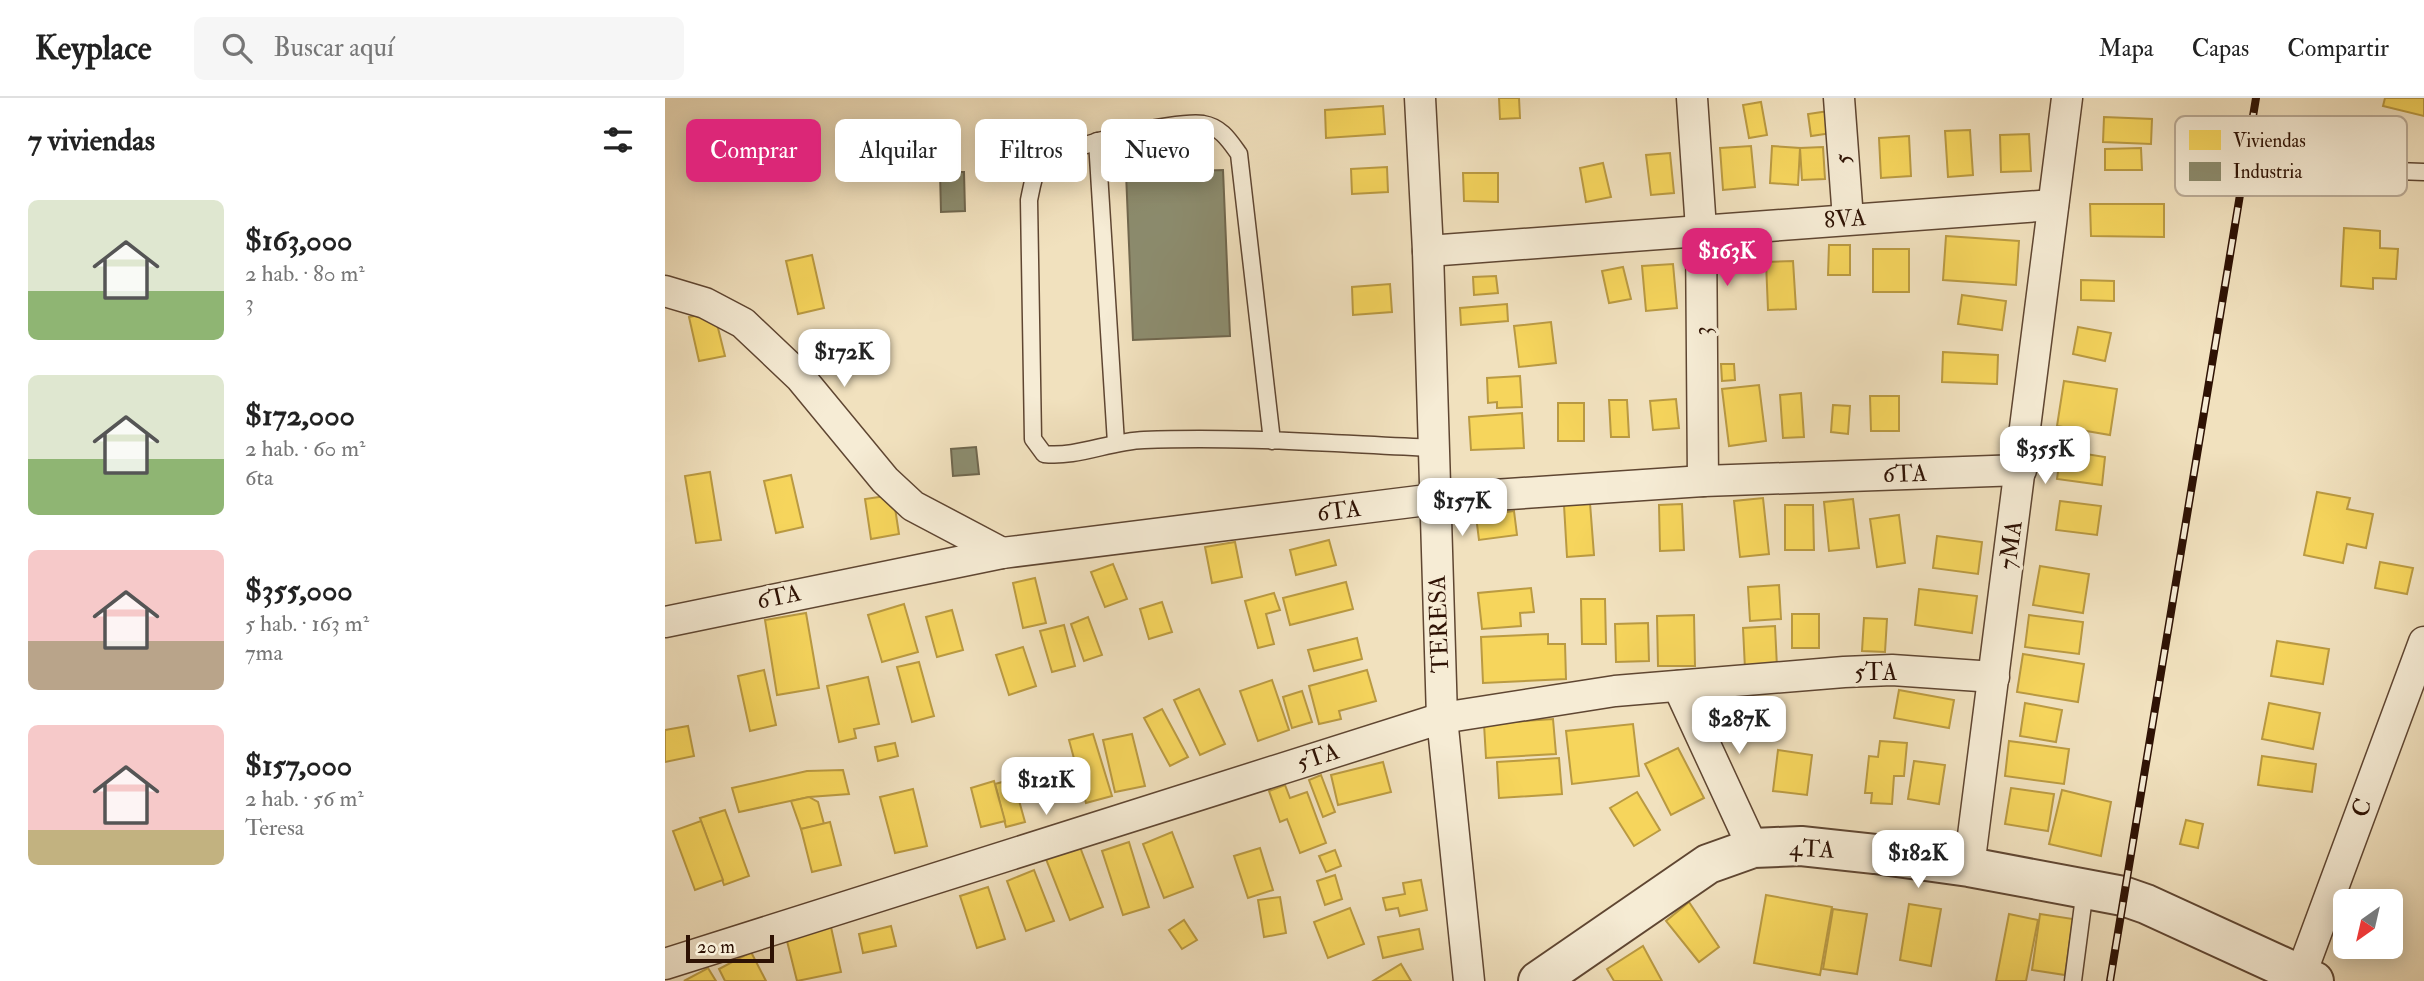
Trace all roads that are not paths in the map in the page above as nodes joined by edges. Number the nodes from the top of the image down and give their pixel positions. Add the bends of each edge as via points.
1 (1420, 98) edge
2 (1692, 98) edge
3 (1839, 98) edge
4 (2067, 98) edge
5 (1097, 141) junction
6 (2053, 205) junction
7 (1848, 219) junction
8 (1701, 229) junction
9 (1428, 251) junction
10 (665, 291) edge
11 (1272, 441) junction
12 (1116, 443) junction
13 (1434, 448) junction
14 (2021, 470) junction
15 (1703, 481) junction
16 (1436, 499) junction
17 (1002, 554) junction
18 (665, 622) edge
19 (2424, 642) edge
20 (1994, 677) junction
21 (1678, 686) junction
22 (1441, 718) junction
23 (1753, 848) junction
24 (1969, 867) junction
25 (2085, 889) junction
26 (665, 964) edge
27 (2307, 977) edge
28 (1469, 981) edge
29 (1538, 981) edge
30 (2073, 981) edge

1 - 9 street, TERESA
2 - 8 street, 3
3 - 7 street, 5
4 - 6 street, 7MA
5 - 11 lane via 1202,124 1224,133 1239,154
5 - 12 lane
5 - 12 lane via 1057,153 1038,169 1028,200 1033,439 1044,454 1059,456
6 - 7 street, 8VA
6 - 14 street, 7MA
7 - 8 street, 8VA
8 - 9 street, 8VA
8 - 15 street, 3
9 - 13 street, TERESA
10 - 17 street via 705,303 743,323 800,377 885,480 913,506
11 - 12 lane
11 - 13 lane
13 - 16 street, TERESA
14 - 15 street, 6TA
14 - 20 street, 7MA
15 - 16 street, 6TA
16 - 17 street, 6TA
16 - 22 street, TERESA
17 - 18 street, 6TA
19 - 27 street, C
20 - 21 street, 5TA via 1880,671
20 - 24 street, 7MA
21 - 22 street, 5TA
21 - 23 street
22 - 26 street, 5TA
22 - 28 street, TERESA
23 - 24 street, 4TA via 1801,846
23 - 29 street, 4TA via 1708,864
24 - 25 street, 4TA
25 - 27 street, 4TA via 2146,904
25 - 30 lane

